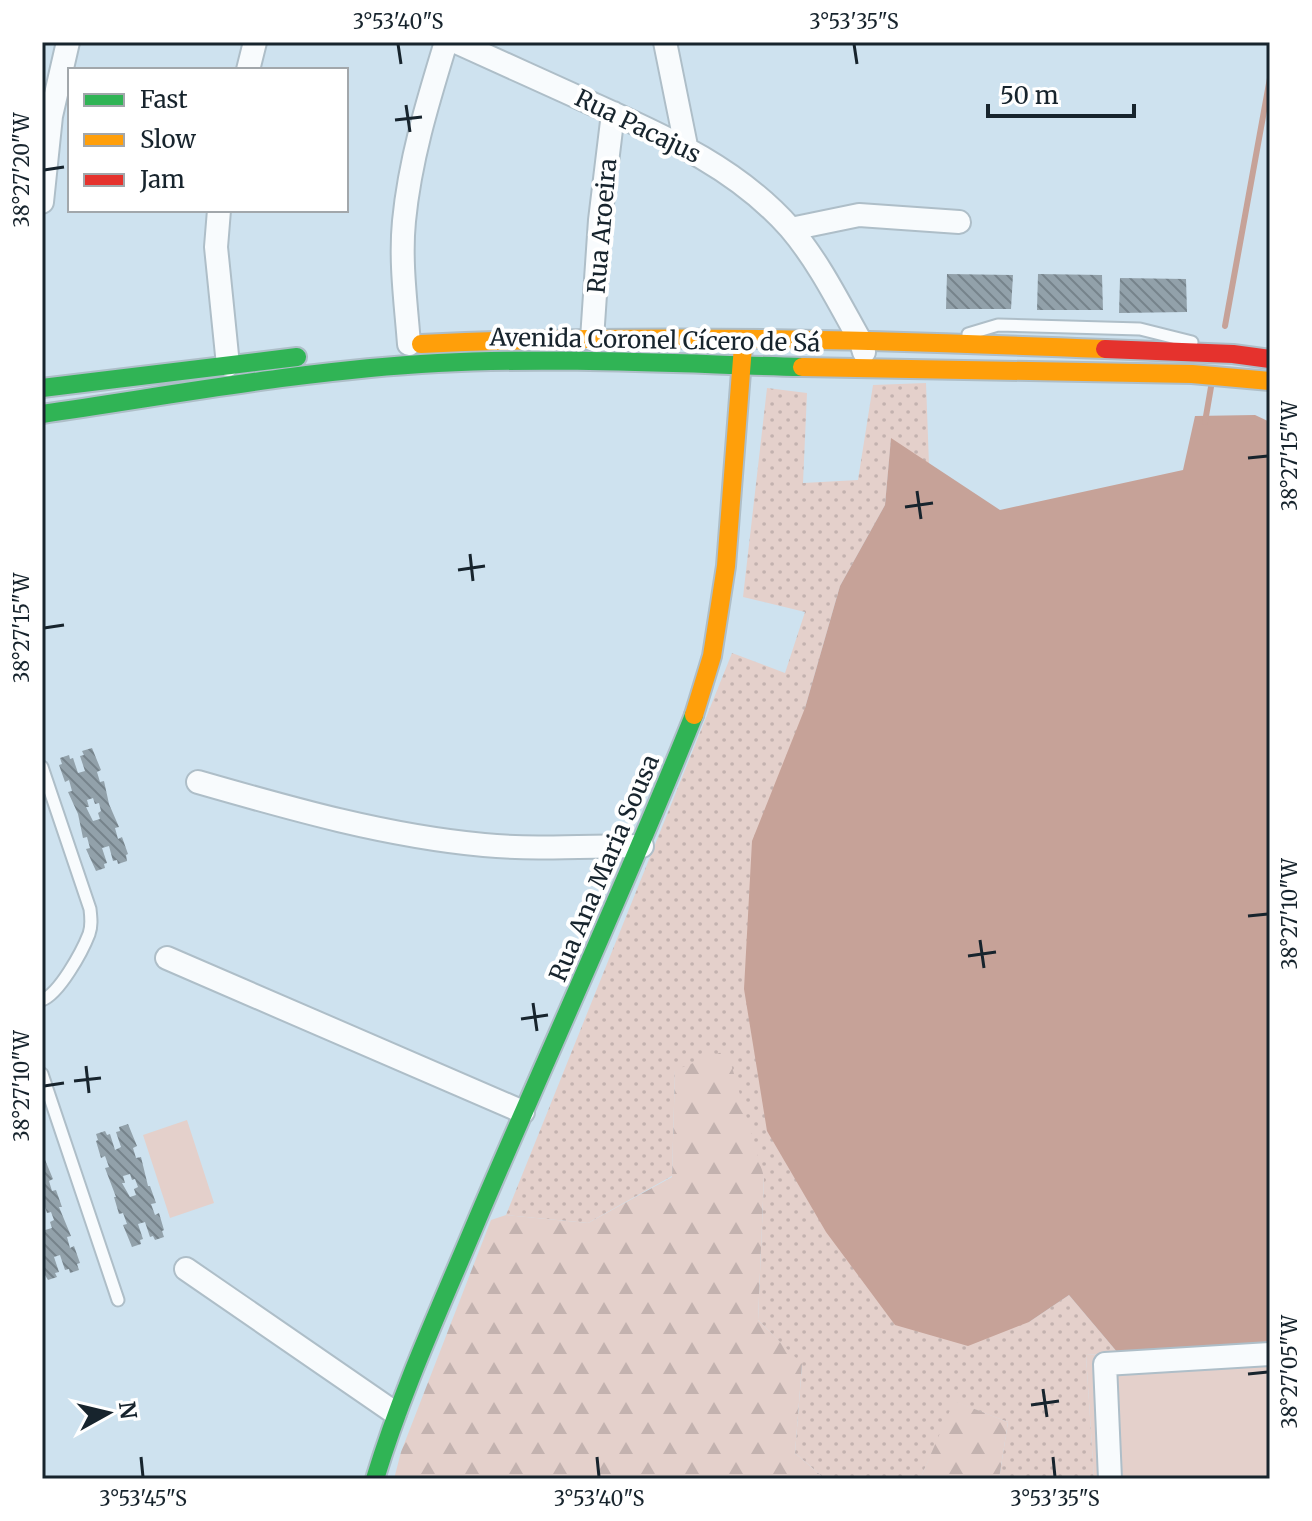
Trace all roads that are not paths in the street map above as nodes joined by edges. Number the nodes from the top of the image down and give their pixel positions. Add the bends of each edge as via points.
1 (68, 42) edge
2 (255, 42) edge
3 (446, 42) edge
4 (456, 42) edge
5 (665, 42) edge
6 (248, 68) edge
7 (613, 113) junction
8 (686, 146) junction
9 (42, 202) edge
10 (219, 212) edge
11 (959, 222) dead end
12 (791, 229) junction
13 (592, 339) junction
14 (744, 340) junction
15 (861, 342) junction
16 (402, 345) joint
17 (324, 354) dead end
18 (1270, 359) edge
19 (228, 365) junction
20 (742, 365) junction
21 (868, 367) junction
22 (1270, 381) edge
23 (42, 388) edge
24 (42, 414) edge
25 (42, 767) edge
26 (198, 782) dead end
27 (642, 846) junction
28 (167, 958) dead end
29 (42, 1000) edge
30 (42, 1074) edge
31 (523, 1112) junction
32 (186, 1269) dead end
33 (118, 1300) dead end
34 (1270, 1354) edge
35 (395, 1413) junction
36 (375, 1479) edge
37 (1110, 1479) edge

1 - 9 street via 51,116
2 - 6 street
3 - 16 street via 421,124 403,225
4 - 7 street, Rua Pacajus
5 - 8 street
7 - 8 street, Rua Pacajus
7 - 13 street, Rua Aroeira
8 - 12 street, Rua Pacajus via 765,202
10 - 19 street via 216,247
11 - 12 street via 859,215
12 - 15 street, Rua Pacajus
13 - 14 main road, Avenida Coronel Cícero de Sá
13 - 16 main road, Avenida Coronel Cícero de Sá
14 - 15 main road, Avenida Coronel Cícero de Sá
14 - 20 main road, Rua Ana Maria Sousa
15 - 18 main road, Avenida Coronel Cícero de Sá
15 - 21 street, Rua Pacajus
17 - 19 main road
19 - 23 main road
20 - 21 main road, Avenida Coronel Cícero de Sá
20 - 24 main road, Avenida Coronel Cícero de Sá via 439,363 342,370
20 - 27 main road, Rua Ana Maria Sousa via 726,566 712,656
21 - 22 main road, Avenida Coronel Cícero de Sá via 1192,374
25 - 29 lane via 91,924 57,991
26 - 27 street via 309,814 426,838 529,847
27 - 31 main road, Rua Ana Maria Sousa
28 - 31 street
30 - 33 lane
31 - 35 main road, Rua Ana Maria Sousa
32 - 35 street
34 - 37 street via 1105,1364
35 - 36 main road, Rua Ana Maria Sousa

